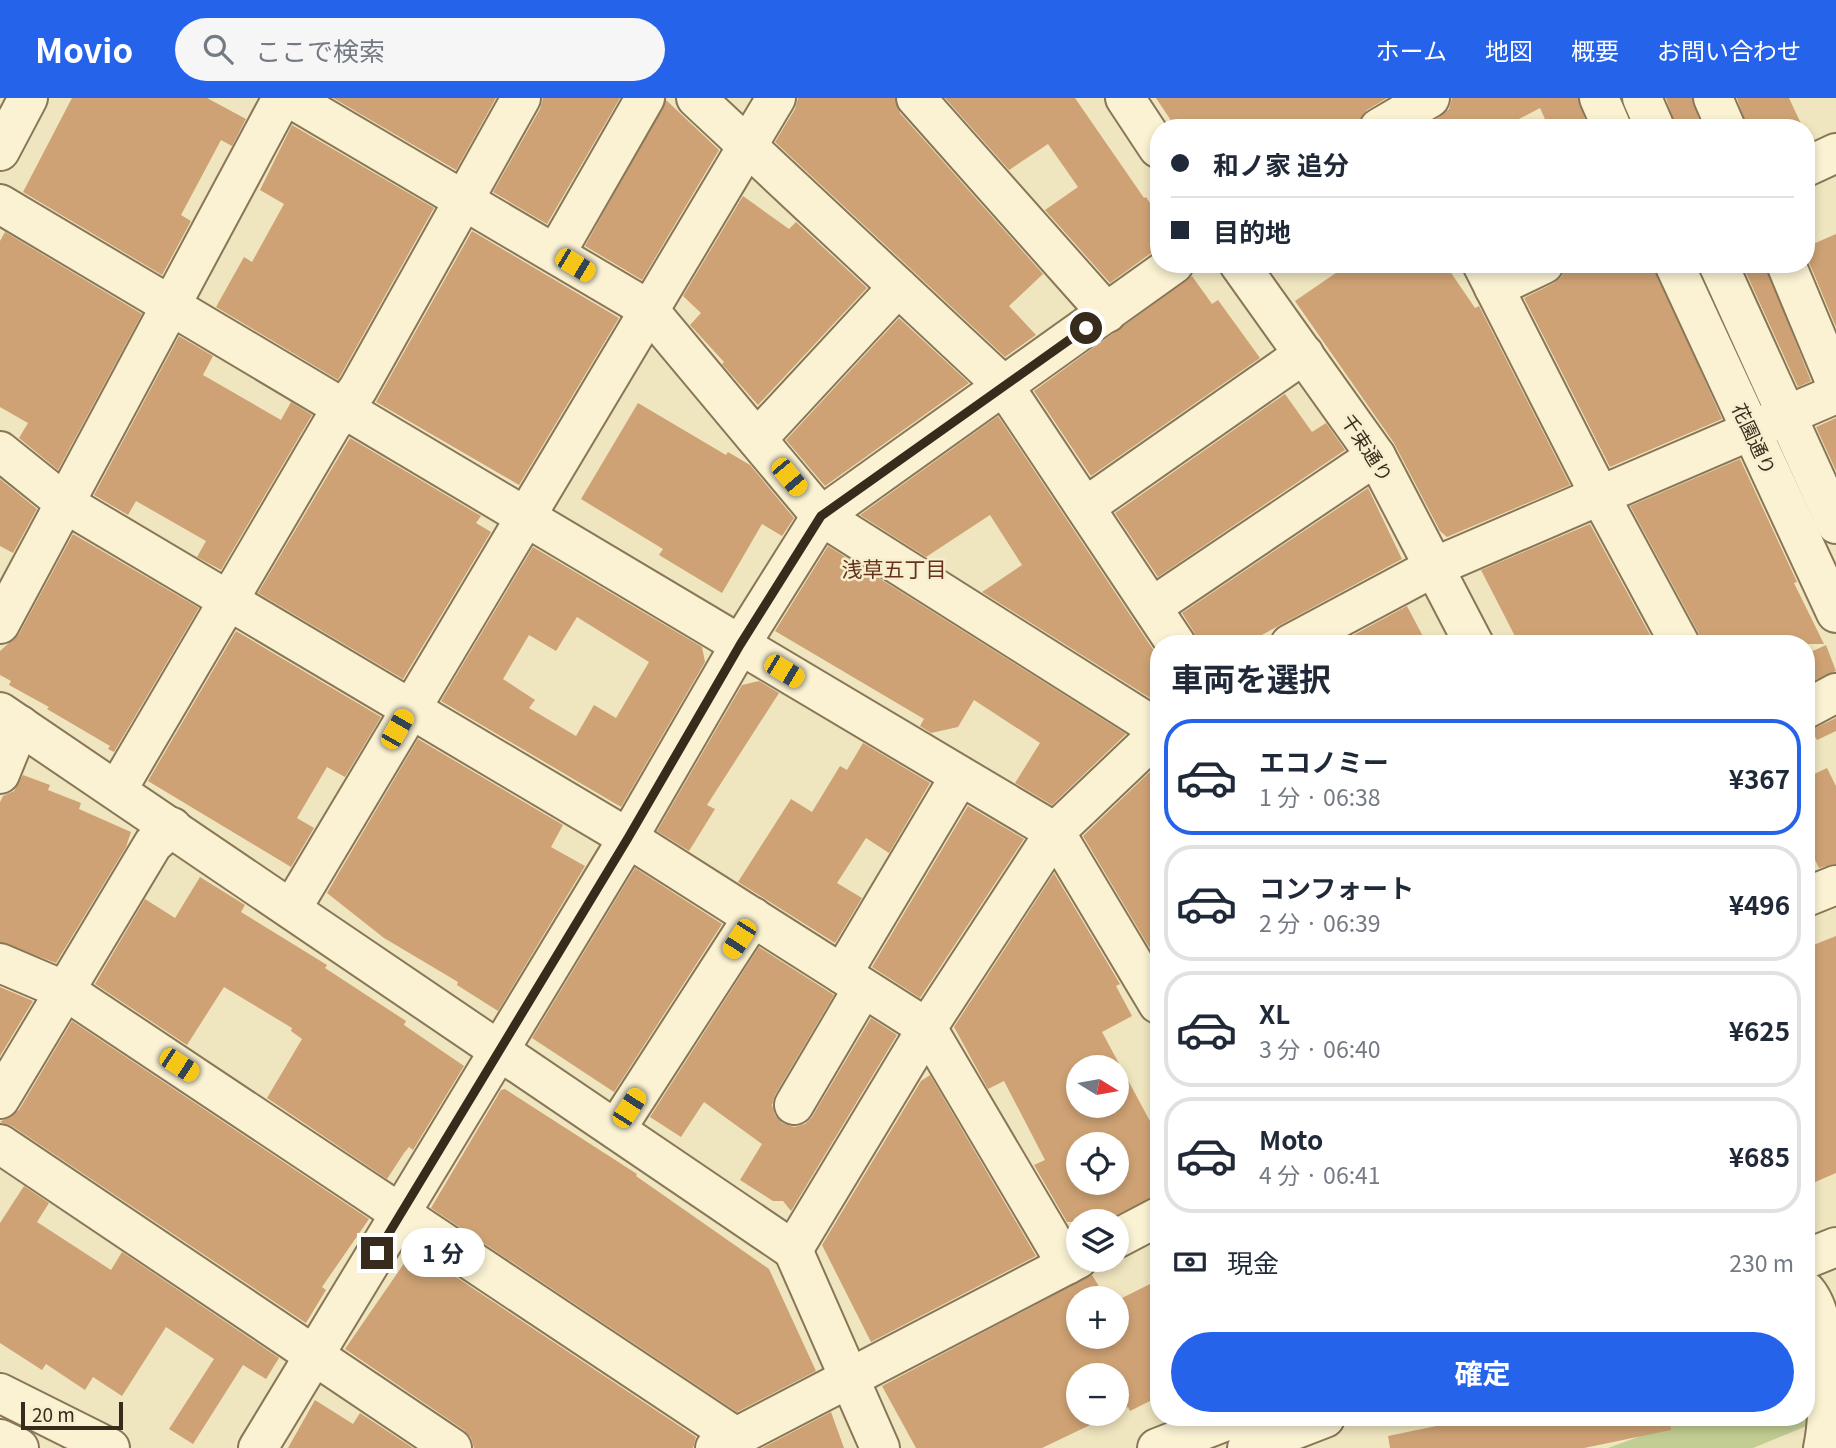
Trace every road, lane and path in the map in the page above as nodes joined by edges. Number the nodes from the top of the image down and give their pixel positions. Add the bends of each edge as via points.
1 (28, 98) edge
2 (282, 98) edge
3 (290, 98) edge
4 (522, 98) edge
5 (645, 98) edge
6 (696, 98) edge
7 (776, 98) edge
8 (916, 98) edge
9 (1599, 98) edge
10 (1642, 98) edge
11 (1713, 98) edge
12 (1128, 99) edge
13 (1608, 119) edge
14 (1651, 119) edge
15 (1722, 119) edge
16 (1150, 135) edge
17 (748, 145) junction
18 (0, 151) edge
19 (1836, 153) edge
20 (1815, 163) edge
21 (467, 200) junction
22 (0, 204) edge
23 (556, 253) junction
24 (1162, 273) edge
25 (1245, 273) edge
26 (1678, 273) edge
27 (1721, 273) edge
28 (1790, 273) edge
29 (1488, 276) edge
30 (898, 287) junction
31 (169, 307) junction
32 (648, 309) junction
33 (1107, 313) junction
34 (1304, 355) junction
35 (1836, 384) edge
36 (1004, 386) junction
37 (1836, 394) edge
38 (341, 409) junction
39 (1787, 415) junction
40 (1750, 431) junction
41 (757, 439) junction
42 (0, 451) edge
43 (1376, 456) junction
44 (1600, 496) junction
45 (66, 504) junction
46 (1084, 507) junction
47 (821, 516) junction
48 (523, 517) junction
49 (1836, 524) edge
50 (1434, 568) junction
51 (228, 600) junction
52 (1152, 607) junction
53 (1836, 613) edge
54 (0, 624) edge
55 (1170, 635) edge
56 (1307, 635) edge
57 (1469, 635) edge
58 (1675, 635) edge
59 (740, 645) junction
60 (1836, 693) edge
61 (1815, 704) edge
62 (410, 707) junction
63 (10, 719) edge
64 (1150, 726) edge
65 (1150, 739) edge
66 (0, 775) edge
67 (960, 776) junction
68 (117, 790) junction
69 (172, 827) junction
70 (1055, 832) junction
71 (628, 838) junction
72 (292, 908) junction
73 (753, 917) junction
74 (0, 964) edge
75 (1150, 980) edge
76 (852, 981) junction
77 (66, 991) junction
78 (927, 1028) junction
79 (498, 1049) junction
80 (0, 1099) edge
81 (794, 1105) dead end
82 (615, 1129) junction
83 (0, 1144) edge
84 (402, 1212) junction
85 (1150, 1221) edge
86 (1129, 1232) edge
87 (1836, 1247) edge
88 (793, 1250) junction
89 (1066, 1252) edge
90 (1815, 1255) edge
91 (1066, 1265) edge
92 (1815, 1295) edge
93 (314, 1355) junction
94 (852, 1378) junction
95 (0, 1393) edge
96 (1213, 1426) edge
97 (1324, 1428) edge
98 (0, 1439) edge
99 (1820, 1441) edge
100 (725, 1442) edge
101 (19, 1448) edge
102 (110, 1448) edge
103 (258, 1448) edge
104 (452, 1448) edge
105 (880, 1448) edge
106 (1157, 1448) edge
107 (1247, 1448) edge

1 - 18 street
2 - 31 street
3 - 21 street
4 - 21 street
5 - 23 street
6 - 17 street
7 - 17 street
8 - 33 street
9 - 13 street
10 - 14 street
11 - 15 street
12 - 16 street
17 - 30 street
17 - 32 street
19 - 20 street
21 - 23 street
21 - 38 street via 358,389
22 - 31 street
23 - 32 street
24 - 33 street
25 - 34 street, 千束通り
26 - 40 street, 花園通り
27 - 39 street, 花園通り
28 - 35 street
29 - 44 street
30 - 36 street
30 - 41 street
31 - 38 street
31 - 45 street
32 - 41 street
32 - 48 street
33 - 36 street
34 - 43 street, 千束通り
34 - 46 street
36 - 46 street
36 - 47 street
37 - 39 street
38 - 48 street
38 - 51 street
39 - 40 street
39 - 49 street, 花園通り
40 - 44 street
40 - 53 street, 花園通り
41 - 47 street
42 - 45 street
43 - 50 street, 千束通り
43 - 52 street
44 - 50 street
44 - 58 street
45 - 51 street
45 - 54 street
46 - 52 street
47 - 59 street
47 - 64 street
48 - 59 street
48 - 62 street
50 - 56 street
50 - 57 street, 千束通り
51 - 62 street
51 - 68 street
52 - 55 street
59 - 67 street
59 - 71 street
60 - 61 street
62 - 71 street
62 - 72 street
63 - 66 street
63 - 68 street
65 - 70 street
67 - 70 street
67 - 76 street
68 - 69 street
69 - 72 street
69 - 77 street via 153,844
70 - 75 street
70 - 78 street
71 - 73 street
71 - 79 street
72 - 79 street
73 - 76 street
73 - 82 street
74 - 77 street
76 - 78 street
76 - 81 street
77 - 80 street
77 - 84 street
78 - 88 street
78 - 89 street
79 - 82 street
79 - 84 street
82 - 88 street
83 - 93 street
84 - 93 street
84 - 100 street
85 - 86 street
87 - 90 street
88 - 94 street
91 - 94 street
92 - 99 street via 1826,1345
93 - 103 street
93 - 104 street
94 - 100 street
94 - 105 street
95 - 102 street
96 - 106 street
97 - 107 street
98 - 101 street

